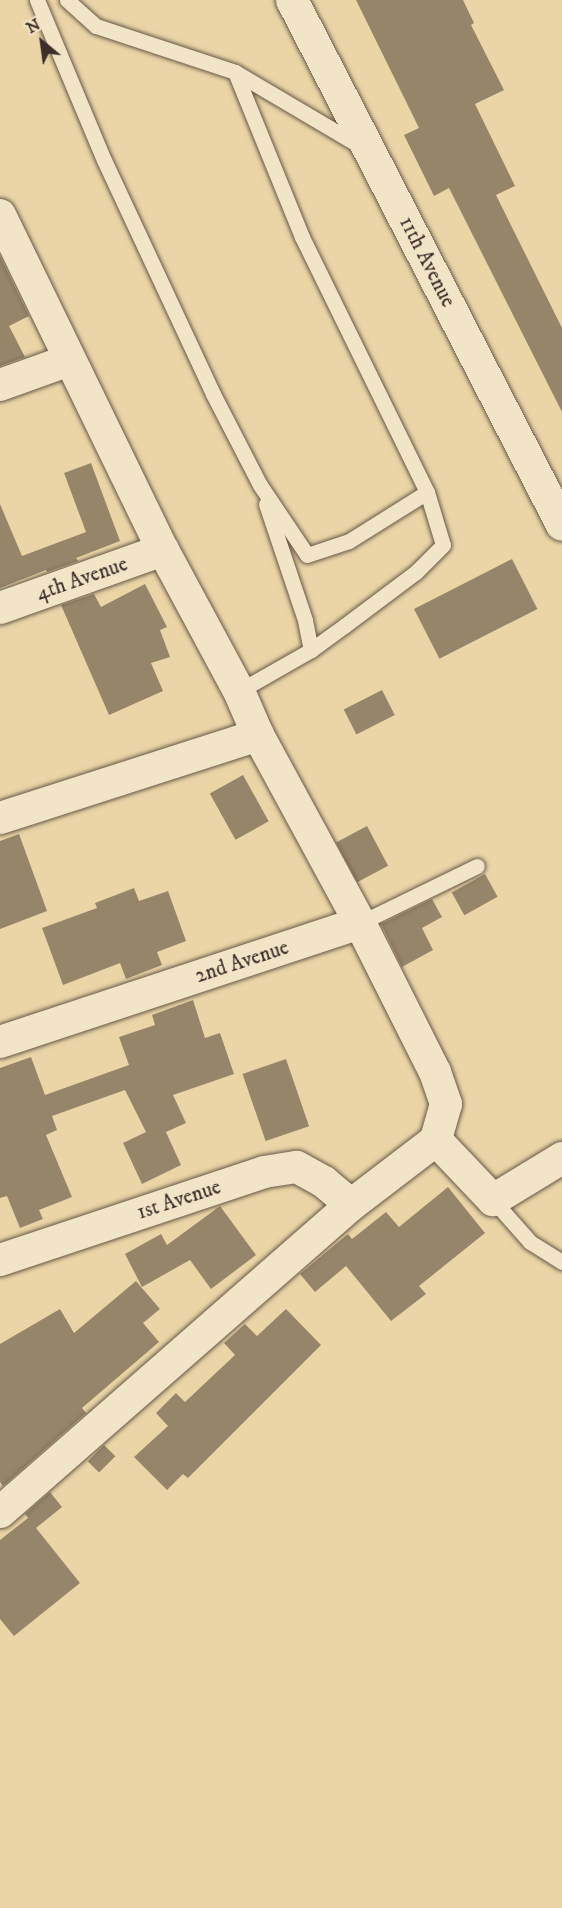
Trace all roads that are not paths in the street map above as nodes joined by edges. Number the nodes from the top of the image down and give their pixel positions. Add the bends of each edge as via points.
1 (37, 0) edge
2 (67, 0) edge
3 (292, 0) edge
4 (235, 72) junction
5 (370, 152) junction
6 (0, 214) edge
7 (70, 360) junction
8 (0, 385) edge
9 (260, 485) junction
10 (427, 492) junction
11 (562, 525) edge
12 (163, 550) junction
13 (0, 608) edge
14 (311, 650) junction
15 (239, 691) junction
16 (258, 735) junction
17 (0, 818) edge
18 (477, 866) dead end
19 (360, 923) junction
20 (0, 1042) edge
21 (436, 1140) junction
22 (562, 1158) edge
23 (493, 1200) junction
24 (351, 1205) junction
25 (0, 1260) edge
26 (562, 1262) edge
27 (0, 1512) edge

1 - 9 lane via 104,160
2 - 4 lane via 96,26
3 - 5 street, 11th Avenue
4 - 5 lane
4 - 10 lane via 302,237
5 - 11 street, 11th Avenue
6 - 7 street
7 - 8 street
7 - 12 street
9 - 10 lane via 307,555 349,541
9 - 14 lane via 305,620
10 - 14 lane via 442,545 416,572
12 - 13 street, 4th Avenue
12 - 15 street
14 - 15 lane
15 - 16 street
16 - 17 street
16 - 19 street
18 - 19 lane, 2nd Avenue
19 - 20 street, 2nd Avenue
19 - 21 street via 435,1072 446,1104
21 - 23 street
21 - 24 street
22 - 23 street
23 - 26 lane via 530,1242
24 - 25 street, 1st Avenue via 324,1182 297,1167 264,1172
24 - 27 street

